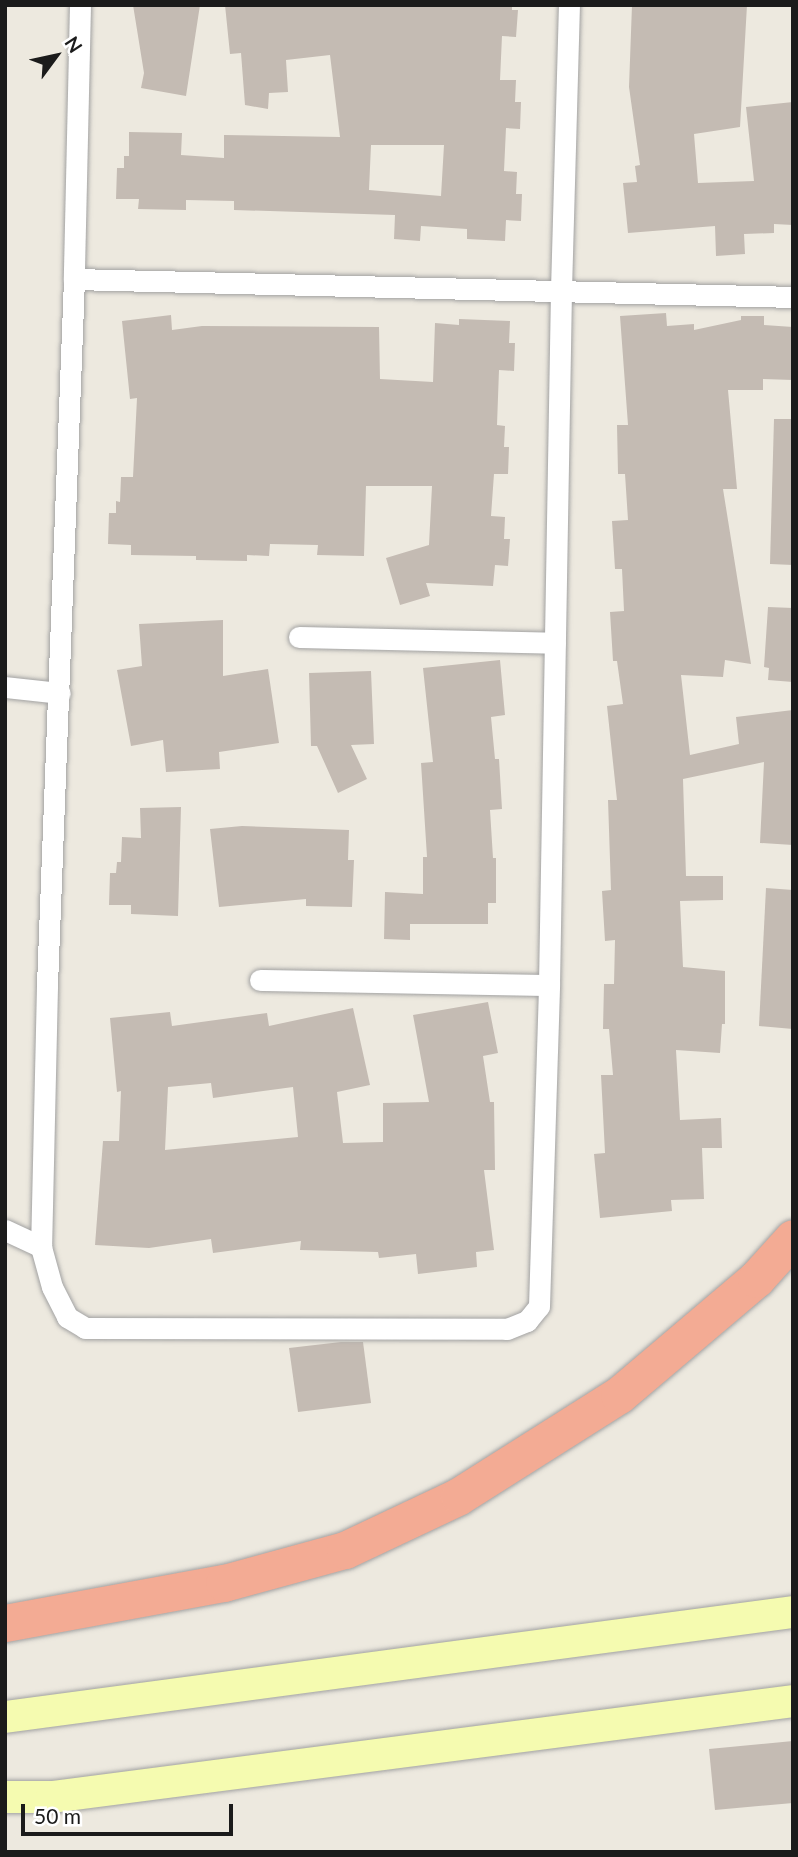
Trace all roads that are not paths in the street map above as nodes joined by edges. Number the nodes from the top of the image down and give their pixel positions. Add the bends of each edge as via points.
1 (80, 5) edge
2 (569, 5) edge
3 (74, 279) junction
4 (561, 290) junction
5 (793, 297) edge
6 (299, 637) dead end
7 (555, 643) junction
8 (5, 687) edge
9 (60, 692) junction
10 (260, 980) dead end
11 (549, 985) junction
12 (5, 1230) edge
13 (793, 1238) edge
14 (41, 1247) junction
15 (793, 1612) edge
16 (5, 1623) edge
17 (793, 1701) edge
18 (5, 1717) edge
19 (5, 1797) edge

1 - 3 street
2 - 4 street
3 - 4 street
3 - 9 street
4 - 5 street
4 - 7 street
6 - 7 street
7 - 11 street
8 - 9 street
9 - 14 street
10 - 11 street
11 - 14 street via 539,1306 527,1321 507,1329 85,1328 67,1317 52,1287
12 - 14 street
13 - 16 highway via 756,1279 619,1395 459,1496 345,1550 224,1583
15 - 18 main road
17 - 19 main road via 52,1797

